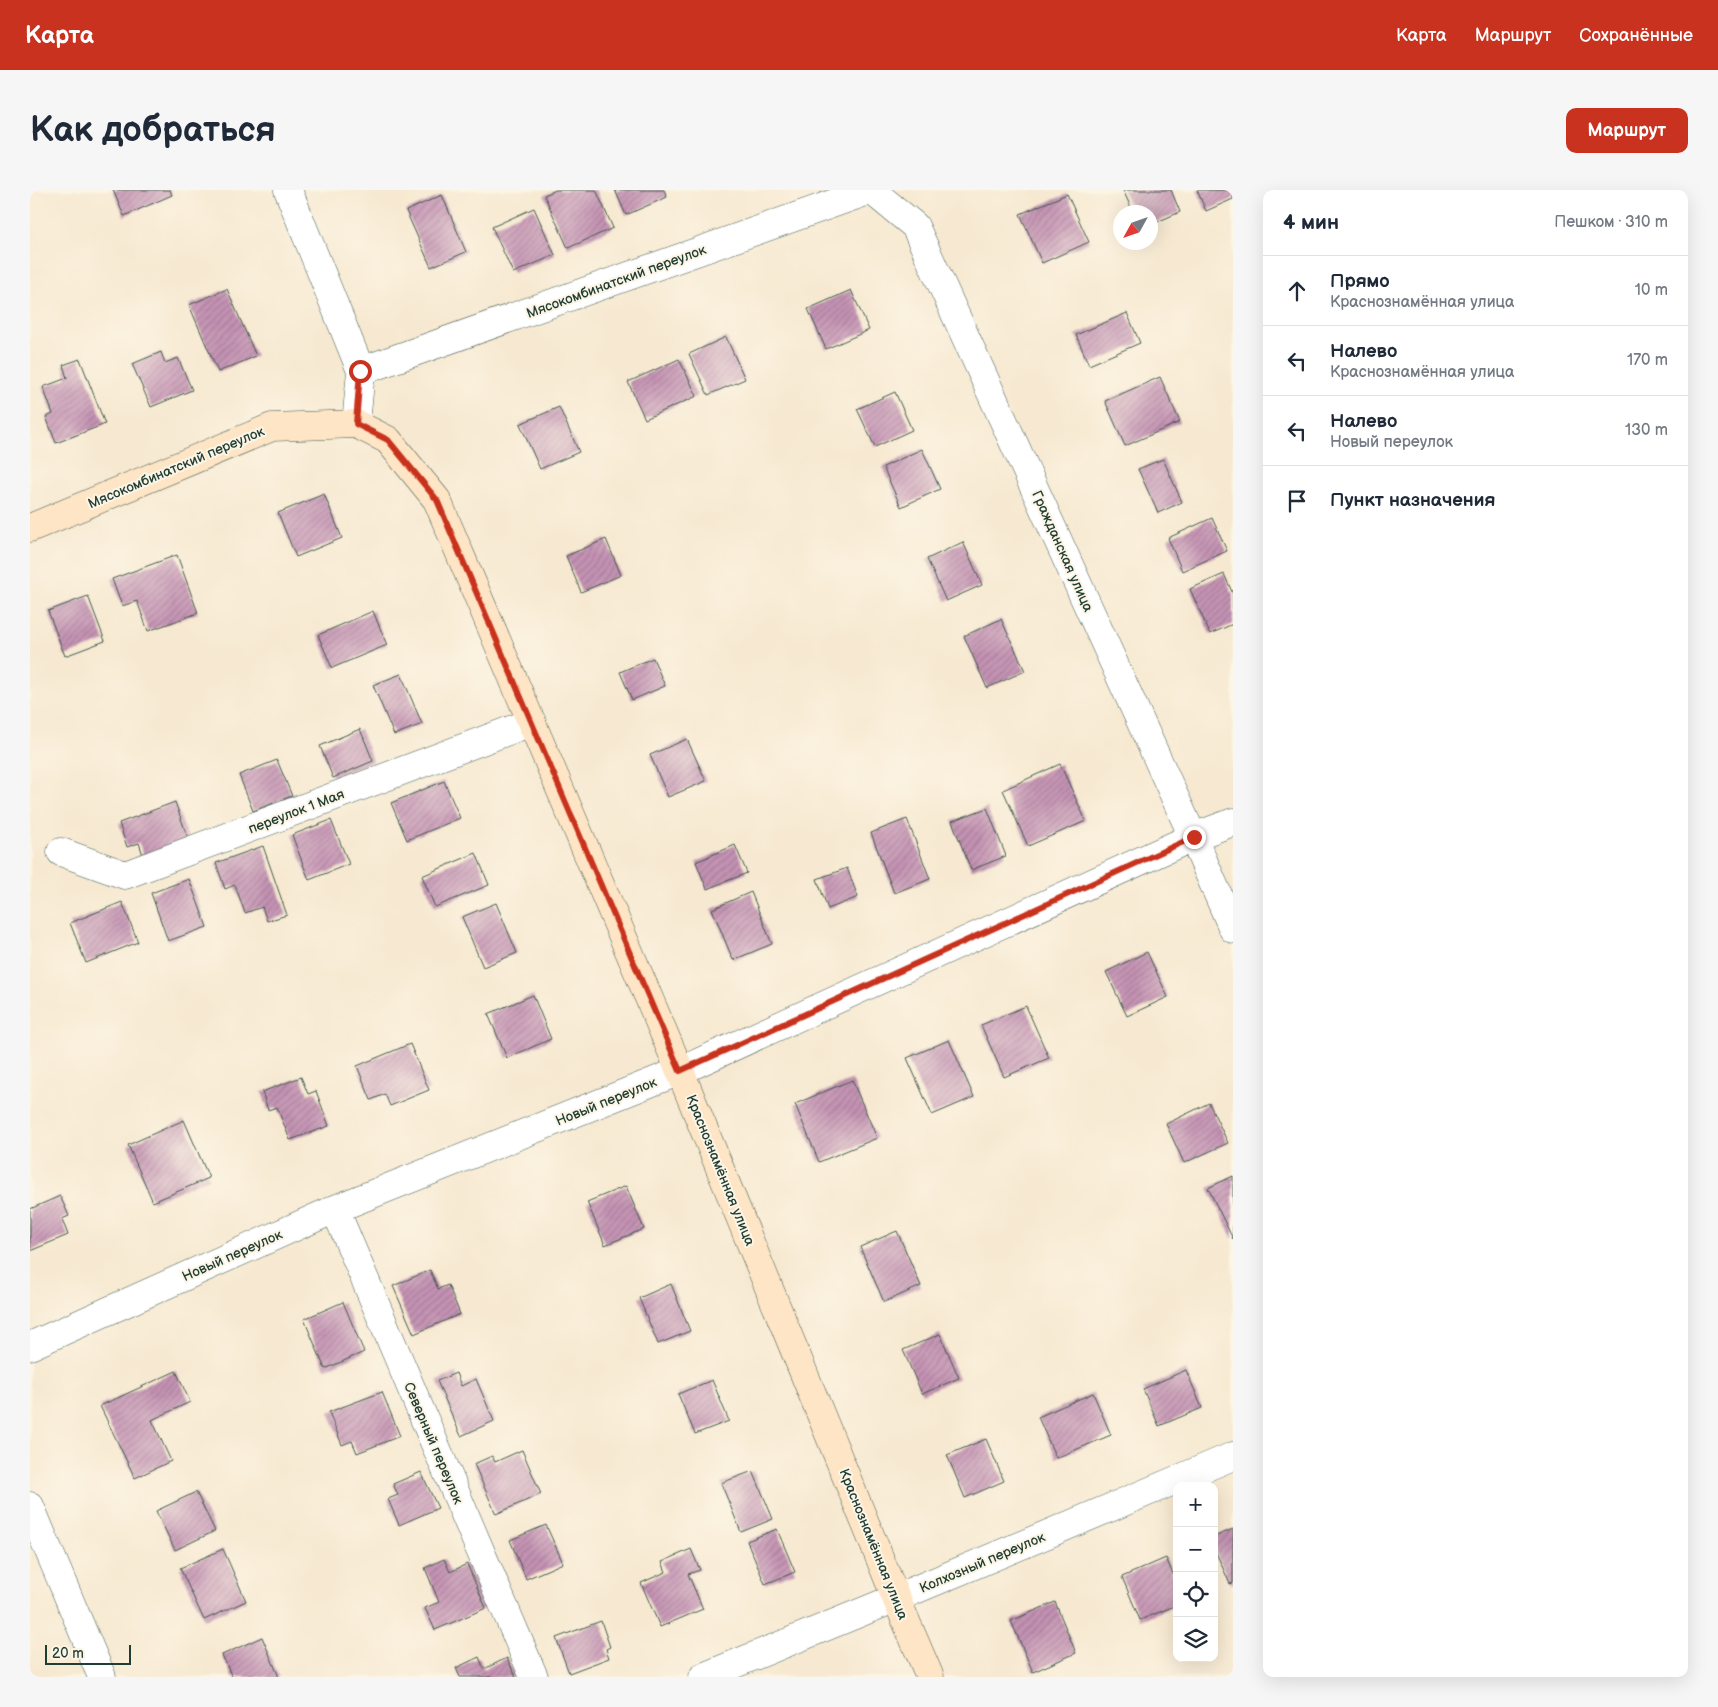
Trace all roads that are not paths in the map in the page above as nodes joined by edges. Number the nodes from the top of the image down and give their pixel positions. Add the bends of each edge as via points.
1 (288, 190) edge
2 (871, 190) edge
3 (360, 371) junction
4 (356, 424) junction
5 (30, 528) edge
6 (532, 722) junction
7 (1233, 822) edge
8 (1194, 837) junction
9 (61, 852) dead end
10 (1233, 929) edge
11 (680, 1071) junction
12 (335, 1209) junction
13 (30, 1346) edge
14 (1233, 1456) edge
15 (30, 1506) edge
16 (896, 1598) junction
17 (102, 1677) edge
18 (534, 1677) edge
19 (703, 1677) edge
20 (930, 1677) edge

1 - 3 street
2 - 3 street, Мясокомбинатский переулок
2 - 8 street, Гражданская улица via 915,226
3 - 4 street
4 - 5 main road, Мясокомбинатский переулок via 272,427
4 - 6 main road, Краснознамённая улица via 388,440 437,500
6 - 9 street, переулок 1 Мая via 125,875
6 - 11 main road, Краснознамённая улица
7 - 8 street, Новый переулок
8 - 10 street, Гражданская улица
8 - 11 street, Новый переулок
11 - 12 street, Новый переулок
11 - 16 main road, Краснознамённая улица
12 - 13 street, Новый переулок
12 - 18 street, Северный переулок
14 - 16 street, Колхозный переулок
15 - 17 street
16 - 19 street, Колхозный переулок
16 - 20 main road, Краснознамённая улица

